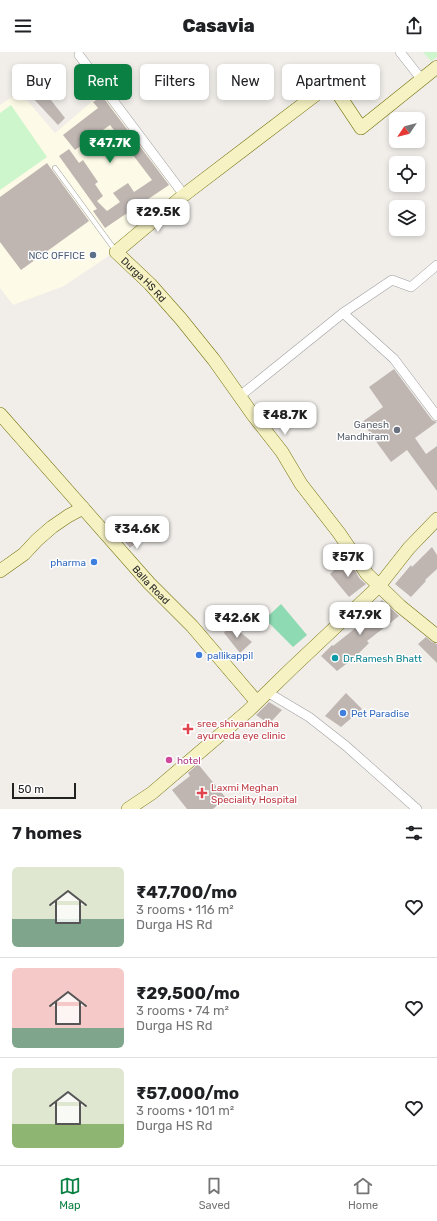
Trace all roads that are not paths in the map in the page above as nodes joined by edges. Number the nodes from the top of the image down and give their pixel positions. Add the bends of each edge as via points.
1 (400, 52) edge
2 (79, 55) dead end
3 (437, 68) edge
4 (422, 80) junction
5 (55, 168) dead end
6 (184, 195) junction
7 (116, 252) junction
8 (437, 265) edge
9 (342, 313) junction
10 (240, 396) junction
11 (0, 414) edge
12 (437, 416) edge
13 (83, 508) junction
14 (437, 519) edge
15 (0, 571) edge
16 (379, 586) junction
17 (437, 636) edge
18 (266, 692) junction
19 (256, 701) junction
20 (128, 809) edge
21 (417, 809) edge

1 - 4 street
2 - 6 street
3 - 4 street, Durga HS Rd
4 - 6 street, Durga HS Rd via 362,128 331,83
5 - 7 lane
6 - 7 street, Durga HS Rd
7 - 10 street, Durga HS Rd via 150,284 181,319
8 - 9 street via 411,287 392,280
9 - 10 street
9 - 12 street via 394,359
10 - 16 street, Durga HS Rd via 282,452 301,484 367,574
11 - 13 street, Balla Road
13 - 15 street via 52,527 24,554
13 - 19 street, Balla Road via 192,626
14 - 16 street via 409,548
16 - 17 street, Durga HS Rd
16 - 18 street
18 - 19 street
18 - 21 street via 309,718 346,746
19 - 20 street via 248,711 152,793

